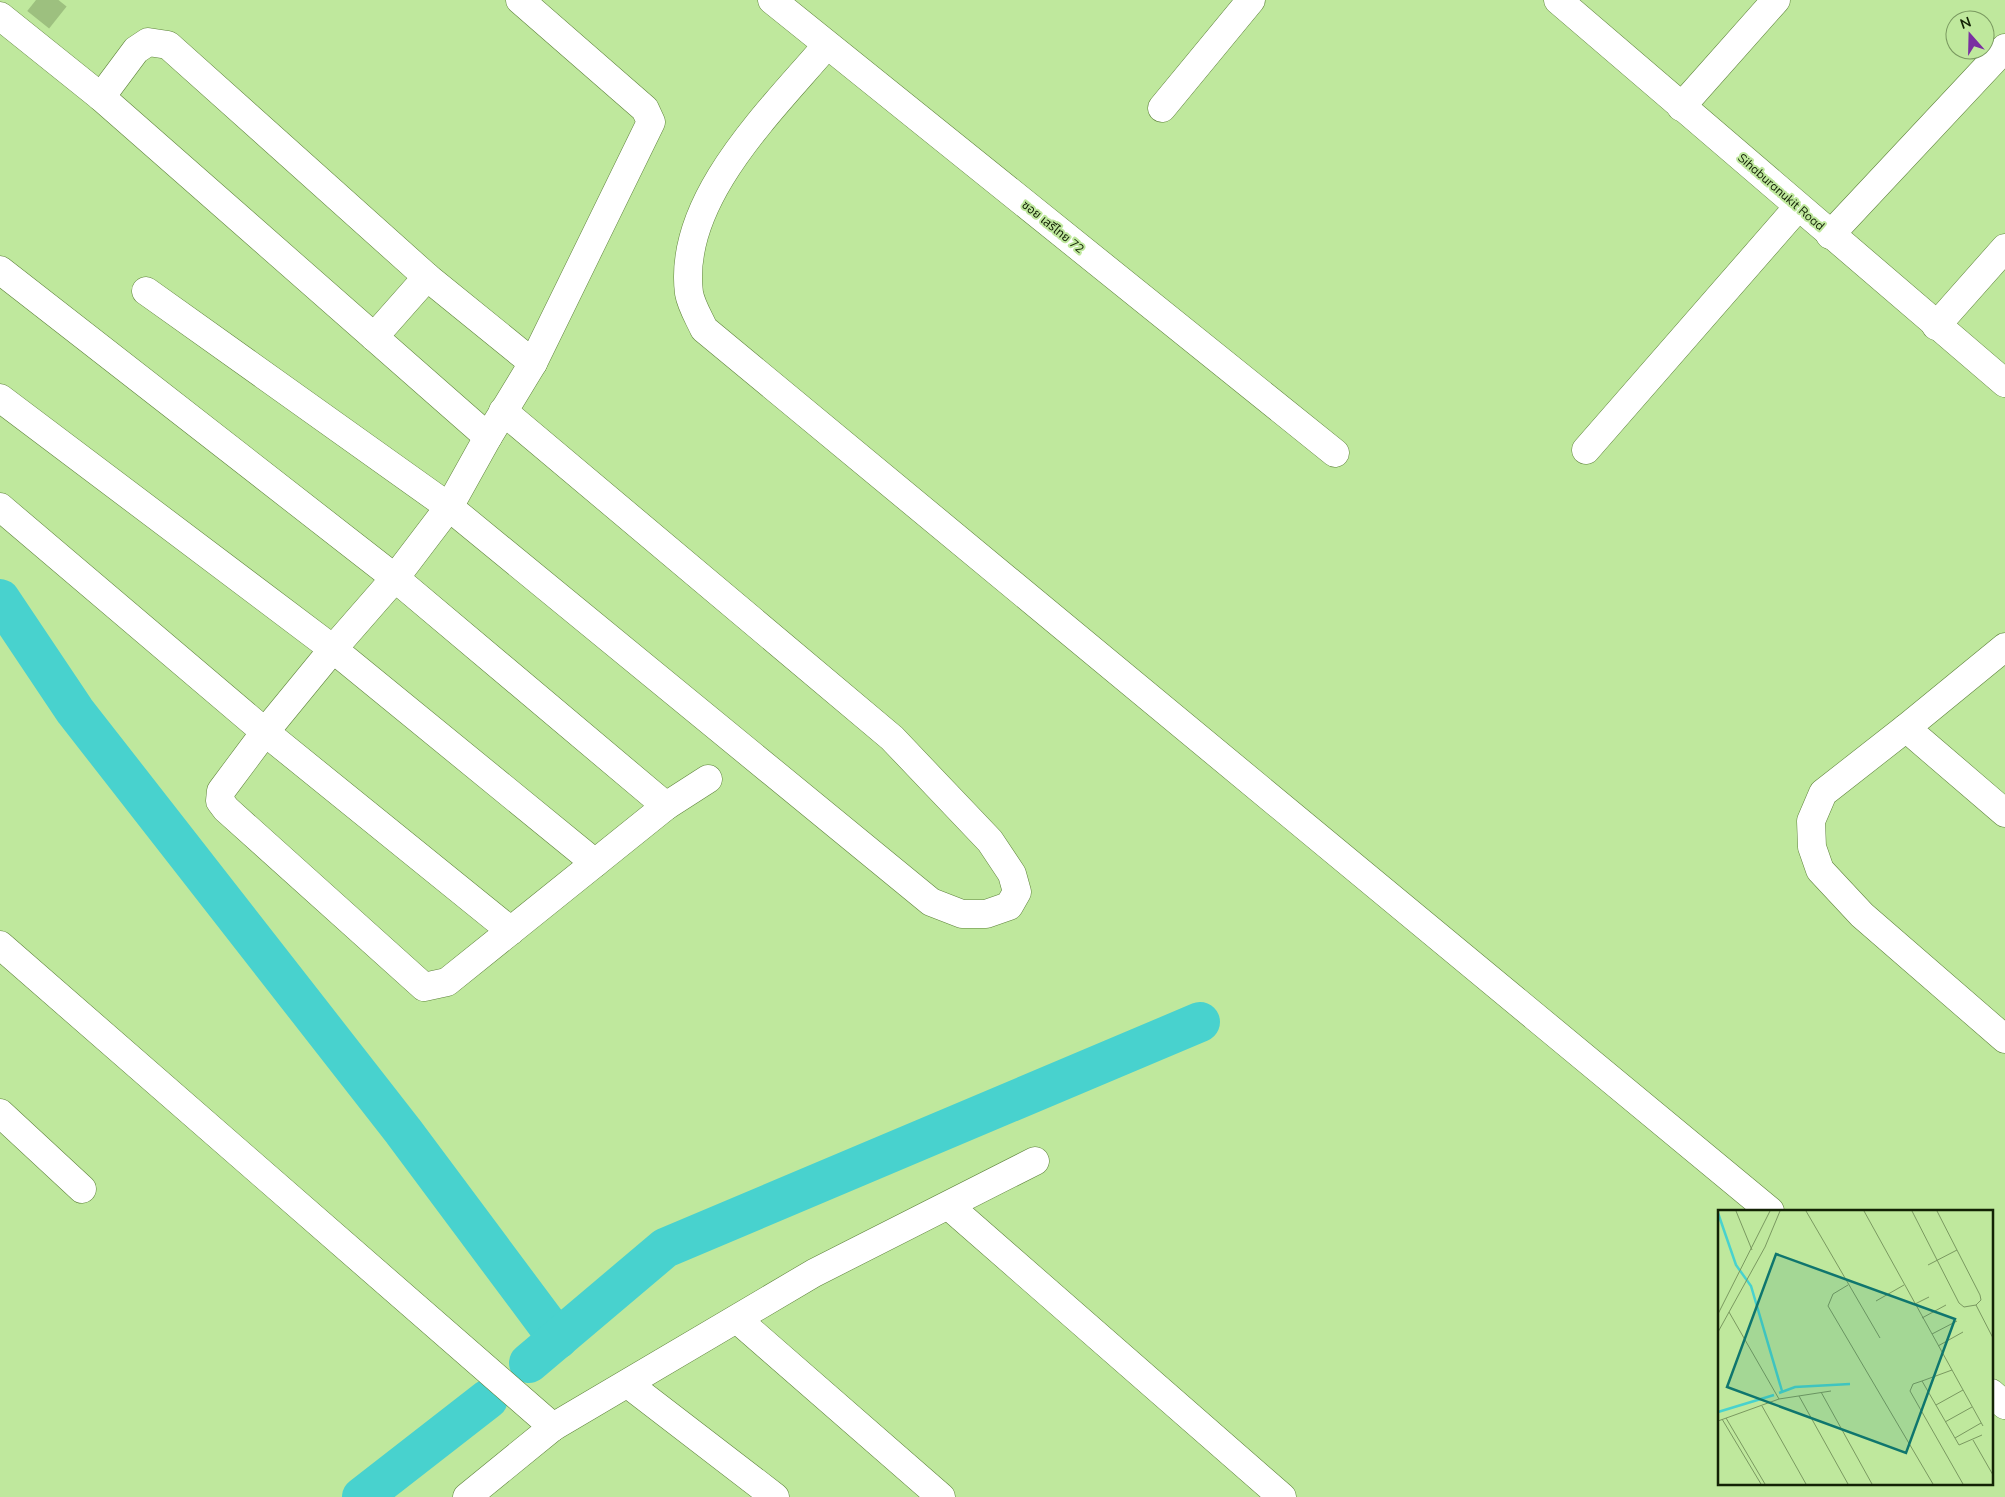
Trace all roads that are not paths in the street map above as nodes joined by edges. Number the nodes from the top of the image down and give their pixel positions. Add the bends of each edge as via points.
1 (520, 0) edge
2 (772, 0) edge
3 (1251, 0) edge
4 (1558, 0) edge
5 (1776, 0) edge
6 (0, 16) edge
7 (826, 46) junction
8 (2005, 48) edge
9 (101, 97) junction
10 (1681, 107) junction
11 (1162, 108) dead end
12 (1798, 207) junction
13 (1830, 235) junction
14 (2005, 248) edge
15 (0, 270) edge
16 (427, 277) junction
17 (146, 290) dead end
18 (1936, 326) junction
19 (374, 337) junction
20 (533, 363) junction
21 (2005, 383) edge
22 (0, 398) edge
23 (503, 411) junction
24 (488, 438) junction
25 (1586, 450) dead end
26 (1335, 453) dead end
27 (0, 507) edge
28 (449, 507) junction
29 (395, 578) junction
30 (2005, 647) edge
31 (333, 649) junction
32 (1906, 728) junction
33 (265, 732) junction
34 (708, 779) dead end
35 (666, 806) junction
36 (2005, 813) edge
37 (595, 864) junction
38 (511, 932) junction
39 (0, 946) edge
40 (2005, 1039) edge
41 (0, 1113) edge
42 (1035, 1161) dead end
43 (82, 1189) dead end
44 (949, 1206) junction
45 (1769, 1210) edge
46 (738, 1320) junction
47 (628, 1384) junction
48 (1992, 1395) edge
49 (2005, 1405) edge
50 (553, 1427) junction
51 (467, 1497) edge
52 (775, 1497) edge
53 (941, 1497) edge
54 (1282, 1497) edge

1 - 20 street via 645,109 651,122
2 - 7 street, ซอย เสรีไทย 72
3 - 11 street
4 - 10 street, Sihaburanukit Road
5 - 10 street
6 - 9 street
7 - 26 street, ซอย เสรีไทย 72
7 - 45 street via 758,126 712,190 690,249 689,294 704,329
8 - 13 street
9 - 16 street via 136,50 148,42 168,45
9 - 19 street
10 - 12 street, Sihaburanukit Road
12 - 13 street, Sihaburanukit Road
12 - 25 street
13 - 18 street, Sihaburanukit Road
14 - 18 street
15 - 29 street
16 - 19 street
16 - 20 street
17 - 28 street
18 - 21 street, Sihaburanukit Road
19 - 24 street
20 - 23 street
22 - 31 street
23 - 24 street
23 - 28 street via 892,738 990,841 1012,874 1017,892 1008,906 986,914 962,914 931,902
24 - 28 street
27 - 33 street
28 - 29 street
29 - 31 street
29 - 35 street
30 - 32 street
31 - 33 street
31 - 37 street
32 - 36 street
32 - 40 street via 1824,792 1811,822 1812,846 1820,870 1862,915
33 - 38 street
33 - 38 street via 220,791 220,801 424,987 447,982
34 - 35 street
35 - 37 street
37 - 38 street
39 - 50 street
41 - 43 street
42 - 44 street
44 - 46 street via 814,1273
44 - 54 street
46 - 47 street
46 - 53 street
47 - 50 street
47 - 52 street
48 - 49 street
50 - 51 street

